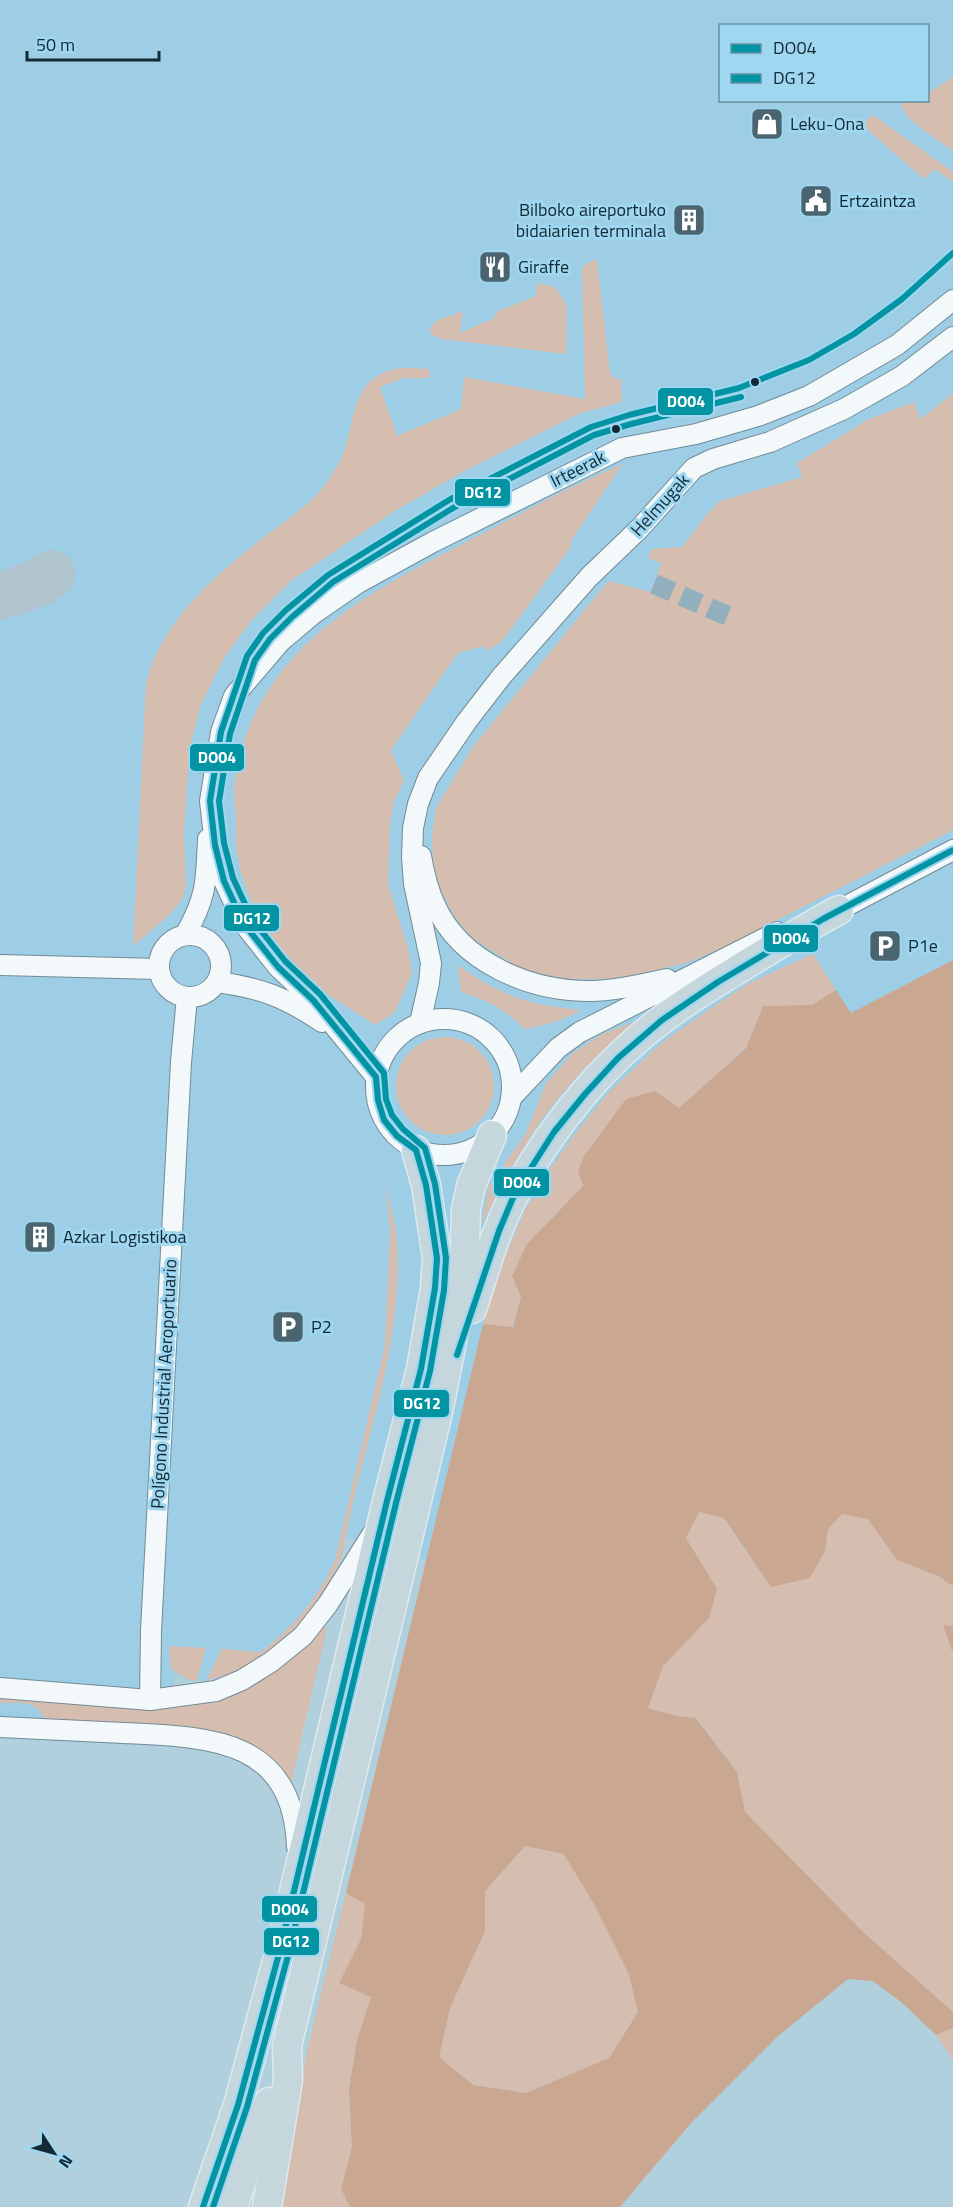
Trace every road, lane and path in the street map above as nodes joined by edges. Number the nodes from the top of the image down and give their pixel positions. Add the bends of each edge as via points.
1 (953, 300) edge
2 (953, 337) edge
3 (210, 801) junction
4 (413, 828) junction
5 (953, 850) edge
6 (839, 910) junction
7 (185, 934) junction
8 (0, 965) edge
9 (159, 969) junction
10 (692, 974) junction
11 (217, 982) junction
12 (187, 997) junction
13 (420, 1023) junction
14 (343, 1035) junction
15 (376, 1077) junction
16 (511, 1098) junction
17 (492, 1135) junction
18 (416, 1150) junction
19 (439, 1408) junction
20 (383, 1518) junction
21 (0, 1688) edge
22 (150, 1700) junction
23 (0, 1727) edge
24 (297, 1880) junction
25 (287, 2046) junction
26 (205, 2200) edge
27 (233, 2207) edge
28 (267, 2207) edge

1 - 3 street, Irteerak via 897,345 809,396 696,434 622,448 358,583 281,640 234,696 221,732
2 - 4 street, Helmugak via 902,376 844,409 770,442 694,468 501,677 428,778
3 - 7 street via 205,890
3 - 14 street via 224,881 244,924 278,967
4 - 10 street via 435,906 452,932 486,962 527,981 592,991
4 - 13 street, Helmugak via 414,884 431,963
5 - 6 street
6 - 10 street via 780,930
6 - 19 highway via 668,1015 612,1064 574,1105 541,1149 514,1195
7 - 9 street via 165,947
7 - 11 street via 208,939 216,948 221,958
8 - 9 street
9 - 12 street via 168,988
10 - 16 street via 580,1032 558,1048
11 - 12 street via 199,996
11 - 14 street via 273,994
12 - 22 street, Polígono Industrial Aeroportuario
13 - 15 street via 400,1035 384,1054
13 - 16 street via 455,1020 487,1034 507,1063 512,1080
14 - 15 street
15 - 18 street via 376,1094 388,1128
16 - 17 street
17 - 18 street via 464,1152 448,1155
17 - 19 highway via 471,1185 466,1209 464,1280
18 - 20 highway via 433,1221 435,1288 421,1369
19 - 25 highway
20 - 22 street via 303,1636 271,1662 216,1691
20 - 24 highway
21 - 22 street
23 - 24 street via 187,1736 244,1750 264,1765 284,1790 296,1822
24 - 26 highway via 238,2105
25 - 27 highway
25 - 28 highway via 288,2080

